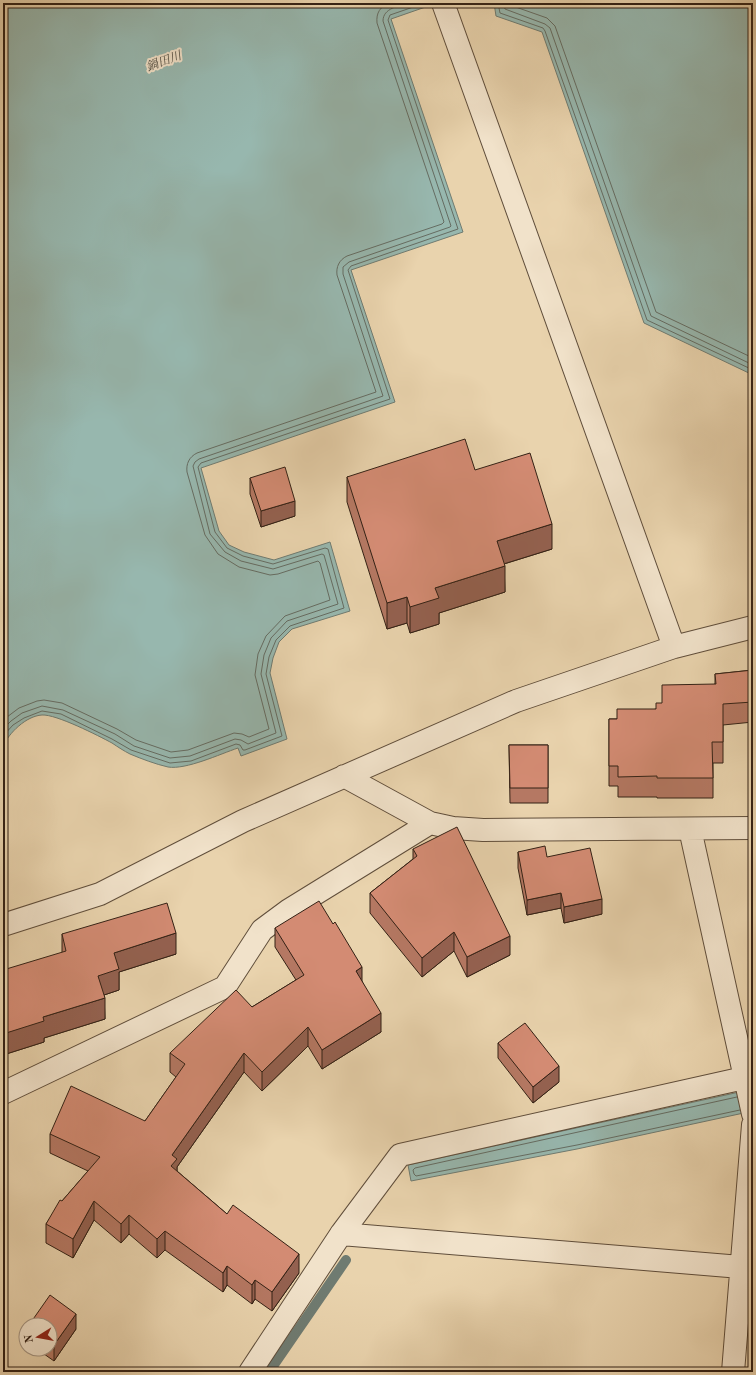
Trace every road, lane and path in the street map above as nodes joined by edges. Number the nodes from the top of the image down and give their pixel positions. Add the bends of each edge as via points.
1 (445, 8) edge
2 (753, 627) edge
3 (674, 647) junction
4 (344, 776) junction
5 (430, 823) junction
6 (690, 828) junction
7 (753, 828) edge
8 (3, 925) edge
9 (748, 1080) edge
10 (3, 1092) edge
11 (753, 1114) edge
12 (753, 1125) edge
13 (341, 1234) junction
14 (747, 1268) edge
15 (250, 1372) edge
16 (733, 1372) edge

1 - 3 street
2 - 3 street
3 - 4 street via 516,701
4 - 5 street
4 - 8 street via 243,821 100,894
5 - 6 street via 483,830
5 - 10 street via 289,910 262,930 225,987
6 - 7 street
6 - 9 street
9 - 11 street
9 - 13 street via 400,1154
12 - 14 street
13 - 14 street
13 - 15 street
14 - 16 street

